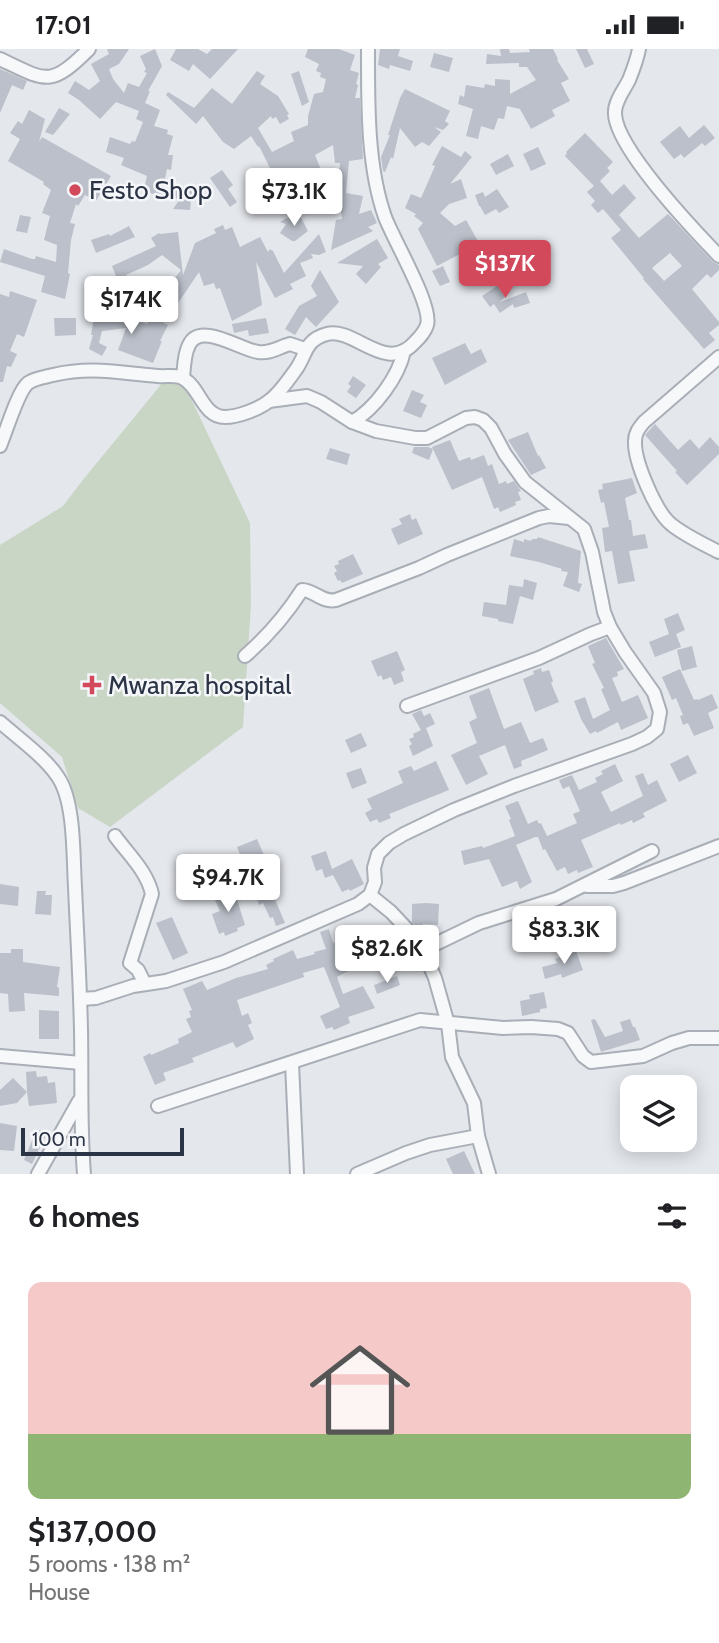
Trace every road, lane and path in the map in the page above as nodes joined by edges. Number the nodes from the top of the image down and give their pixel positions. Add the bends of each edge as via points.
1 (89, 49) edge
2 (368, 49) edge
3 (639, 49) edge
4 (0, 59) edge
5 (719, 256) edge
6 (305, 349) junction
7 (404, 351) junction
8 (719, 357) edge
9 (183, 377) junction
10 (269, 401) junction
11 (352, 422) junction
12 (0, 446) edge
13 (572, 519) junction
14 (719, 552) edge
15 (610, 627) junction
16 (245, 656) dead end
17 (407, 706) dead end
18 (0, 722) edge
19 (115, 836) dead end
20 (719, 846) edge
21 (652, 851) dead end
22 (582, 886) junction
23 (370, 895) junction
24 (423, 950) junction
25 (145, 984) junction
26 (80, 999) junction
27 (448, 1024) junction
28 (719, 1038) edge
29 (0, 1056) edge
30 (81, 1063) junction
31 (292, 1063) junction
32 (80, 1099) junction
33 (158, 1106) dead end
34 (478, 1136) junction
35 (38, 1174) edge
36 (84, 1174) edge
37 (297, 1174) edge
38 (357, 1174) edge
39 (489, 1174) edge

1 - 4 street via 51,77 39,78
2 - 7 street via 375,178 428,323
3 - 5 street via 618,98 615,114 620,131 643,169
6 - 7 street via 330,333 386,353
6 - 9 street via 290,344 259,352 203,335 189,343
6 - 10 street via 299,366
7 - 11 street via 399,369 383,392
8 - 14 street via 644,422 635,441 647,485 661,513 670,524
9 - 10 street via 207,408 222,418
9 - 12 street via 93,369 40,378 21,391
10 - 11 street via 307,396
11 - 13 street via 376,431 427,438 466,418 483,420 525,482
13 - 15 street via 588,538
13 - 16 street via 539,518 336,600 302,590 268,635
15 - 17 street
15 - 23 street via 654,693 660,712 657,729 632,744 514,786 404,834 378,854
18 - 26 street via 50,766 65,791 73,852
19 - 25 street via 145,876 152,894 130,964
20 - 22 street via 624,883
21 - 22 street
22 - 24 street via 480,923
23 - 24 street
23 - 25 street via 225,962
24 - 27 street
25 - 26 street
26 - 30 street
27 - 28 street via 558,1029 568,1033 587,1060 598,1063 643,1056 679,1040
27 - 31 street via 427,1019 412,1022
27 - 34 street via 453,1057 474,1103
29 - 30 street
30 - 32 street
31 - 33 street
31 - 37 street
32 - 35 street
32 - 36 street
34 - 38 street via 429,1145
34 - 39 street

